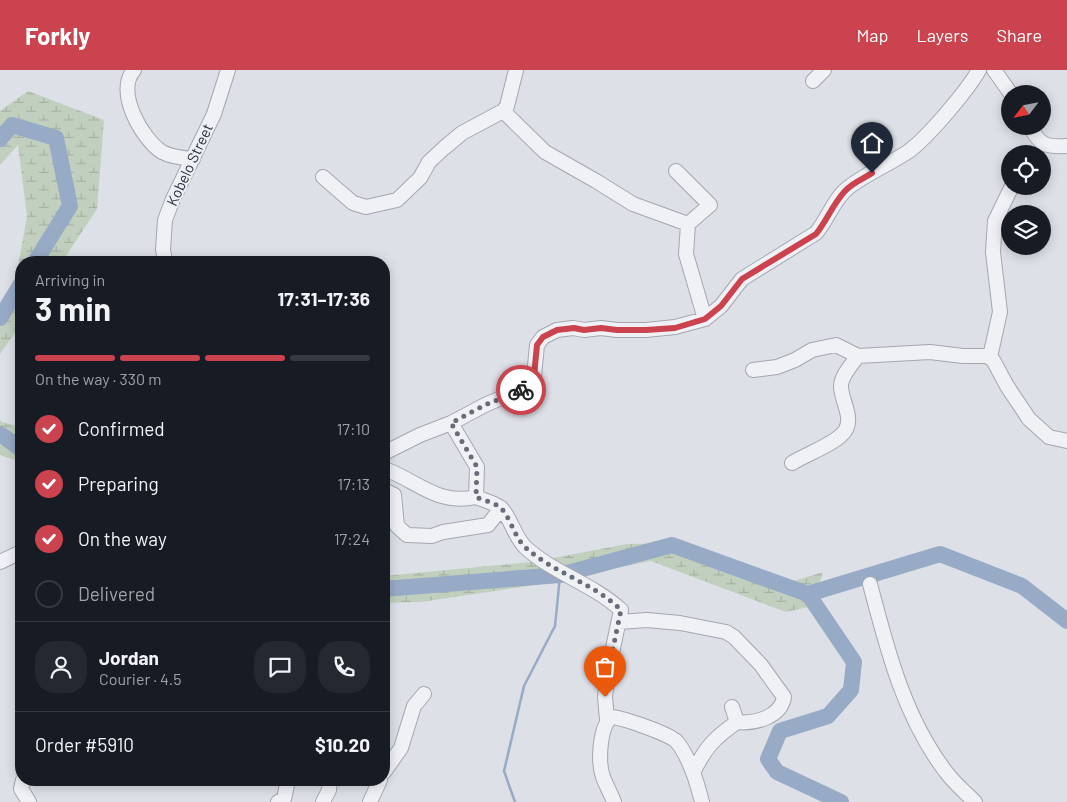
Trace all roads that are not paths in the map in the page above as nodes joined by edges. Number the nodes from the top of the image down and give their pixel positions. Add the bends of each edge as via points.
1 (228, 70) edge
2 (516, 70) edge
3 (824, 70) edge
4 (979, 70) edge
5 (994, 70) edge
6 (131, 71) edge
7 (813, 81) dead end
8 (1005, 85) edge
9 (503, 111) junction
10 (1067, 146) edge
11 (1051, 147) edge
12 (193, 159) junction
13 (676, 171) dead end
14 (323, 178) dead end
15 (1008, 195) edge
16 (688, 224) junction
17 (164, 256) edge
18 (705, 319) junction
19 (858, 356) junction
20 (990, 357) junction
21 (753, 370) dead end
22 (451, 423) junction
23 (1067, 441) edge
24 (390, 450) edge
25 (792, 463) dead end
26 (390, 473) edge
27 (390, 493) edge
28 (476, 497) junction
29 (503, 512) junction
30 (15, 555) edge
31 (0, 562) edge
32 (870, 584) dead end
33 (619, 622) junction
34 (424, 694) dead end
35 (732, 707) dead end
36 (607, 720) junction
37 (737, 722) junction
38 (390, 760) edge
39 (693, 773) junction
40 (21, 786) edge
41 (287, 786) edge
42 (329, 786) edge
43 (377, 786) edge
44 (29, 802) edge
45 (278, 802) edge
46 (323, 802) edge
47 (370, 802) edge
48 (614, 802) edge
49 (702, 802) edge
50 (975, 802) edge

1 - 12 street, Kobelo Street via 214,114
2 - 9 street
3 - 7 street
4 - 18 street via 961,95 914,146 849,187 816,234 742,279 721,306
5 - 8 street
6 - 12 street via 129,102 146,135 164,153
9 - 14 street via 462,133 444,148 397,200 366,207 353,203
9 - 16 street via 545,152 633,204
10 - 11 street
12 - 17 street, Kobelo Street via 165,220
13 - 16 street via 710,205
15 - 20 street via 995,221 993,252 1000,312
16 - 18 street via 686,254
18 - 22 street via 675,328 557,330 543,337 537,345 531,383
19 - 20 street via 930,352
19 - 21 street via 836,345 812,350 785,365
19 - 25 street via 841,387 849,418 844,432
20 - 23 street via 1029,419 1049,438
22 - 24 street
22 - 28 street via 477,467
26 - 28 street via 447,498 462,500
27 - 29 street via 394,495 397,526 407,535 432,536 488,525
28 - 29 street
29 - 33 street via 527,548 609,599 621,610
30 - 31 street
32 - 50 street via 878,618 916,724 946,773
33 - 36 street via 608,672
33 - 37 street via 680,623 726,632 734,637 761,665 784,698 774,714 754,722
34 - 38 street via 414,706 401,748
35 - 37 street
36 - 39 street via 620,718 671,737
36 - 48 street via 600,763 602,776
37 - 39 street via 714,739
39 - 49 street
40 - 44 street
41 - 45 street via 284,799
42 - 46 street
43 - 47 street

